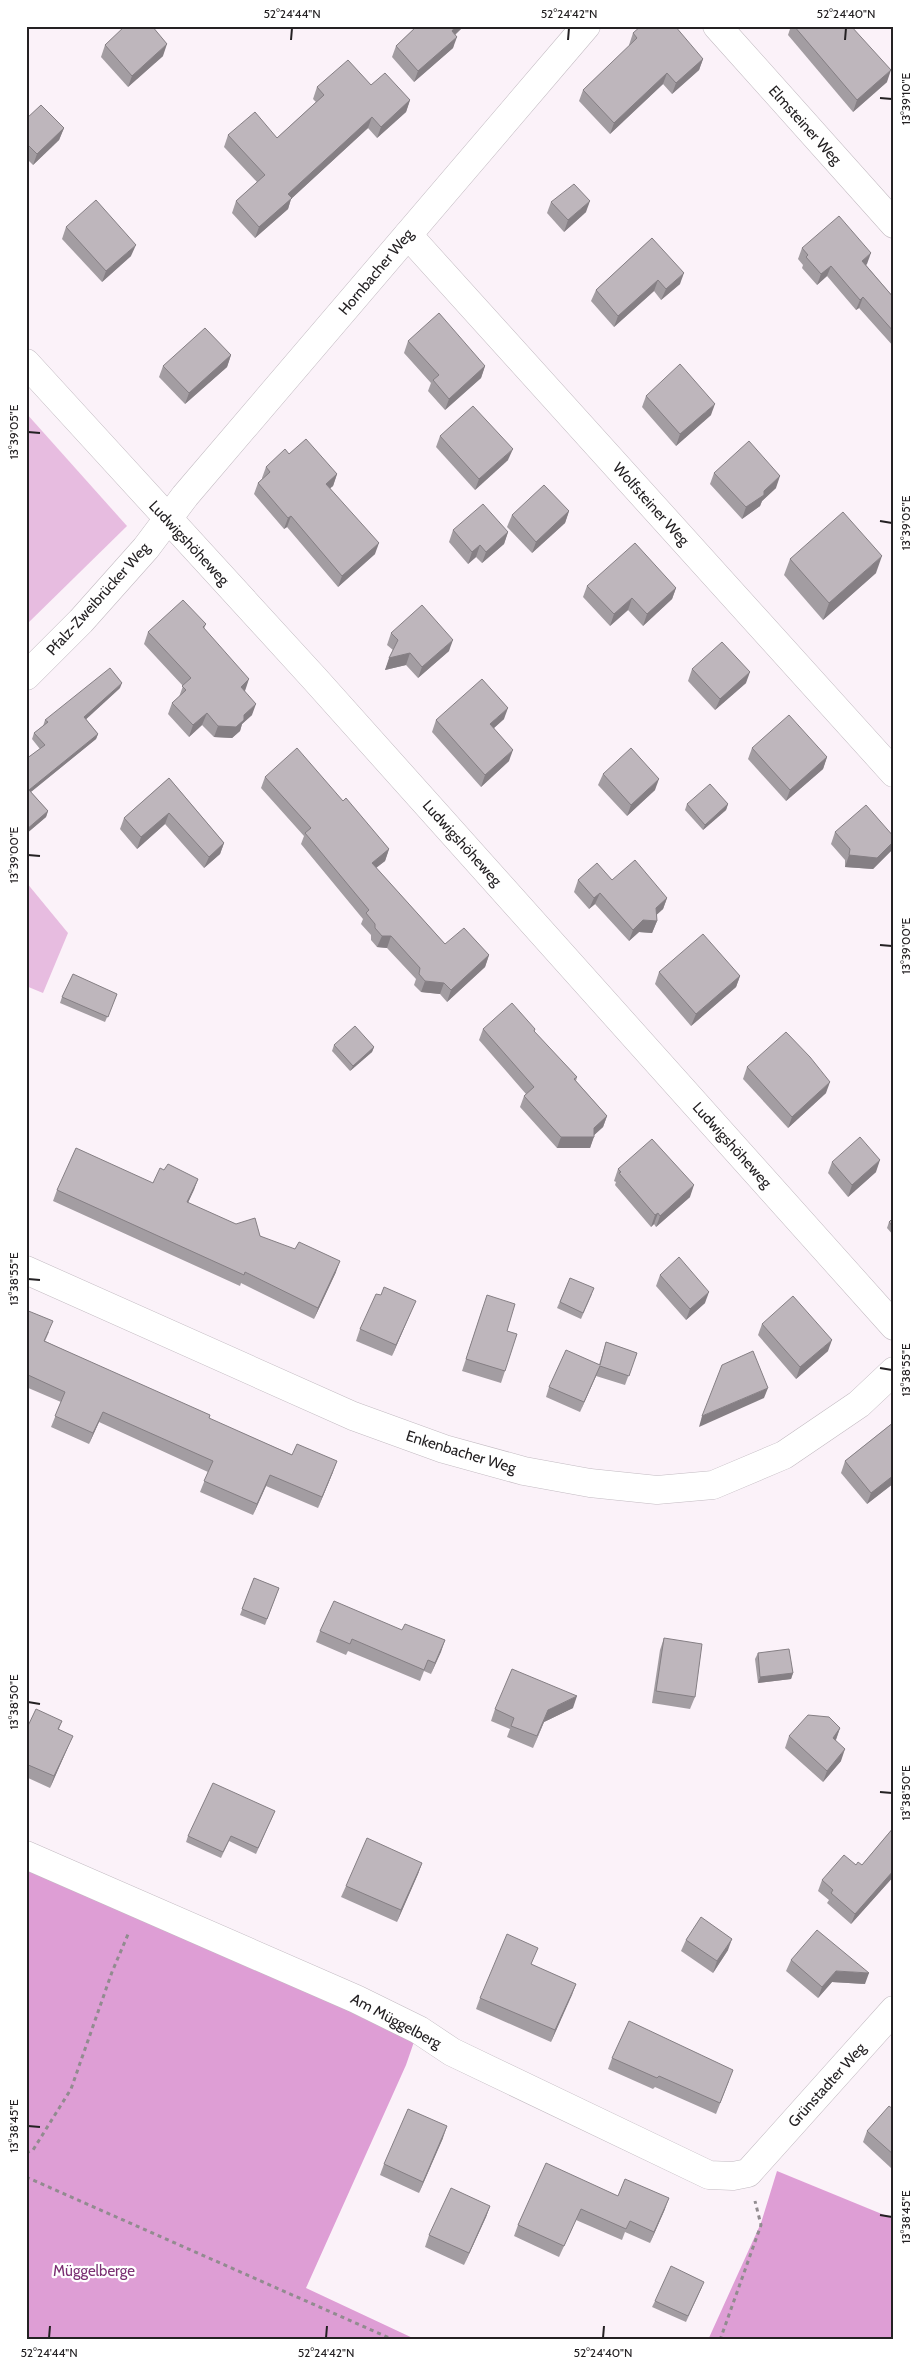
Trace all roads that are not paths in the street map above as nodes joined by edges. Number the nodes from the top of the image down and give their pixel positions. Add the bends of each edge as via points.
1 (586, 26) edge
2 (717, 26) edge
3 (894, 224) edge
4 (408, 235) junction
5 (26, 363) edge
6 (167, 519) junction
7 (26, 676) edge
8 (894, 773) edge
9 (26, 1270) edge
10 (894, 1326) edge
11 (894, 1371) edge
12 (26, 1855) edge
13 (894, 2010) edge
14 (754, 2166) joint

1 - 4 street, Hornbacher Weg
2 - 3 street, Elmsteiner Weg
4 - 6 street, Hornbacher Weg
4 - 8 street, Wolfsteiner Weg
5 - 6 street, Ludwigshöheweg
6 - 7 street, Pfalz-Zweibrücker Weg via 146,548 81,621
6 - 10 street, Ludwigshöheweg via 320,685
9 - 11 street, Enkenbacher Weg via 353,1416 444,1449 524,1471 590,1483 657,1490 713,1485 784,1456 858,1404
12 - 14 street, Am Müggelberg via 356,1999 419,2030 452,2052 709,2175 734,2176
13 - 14 street, Grünstadter Weg

